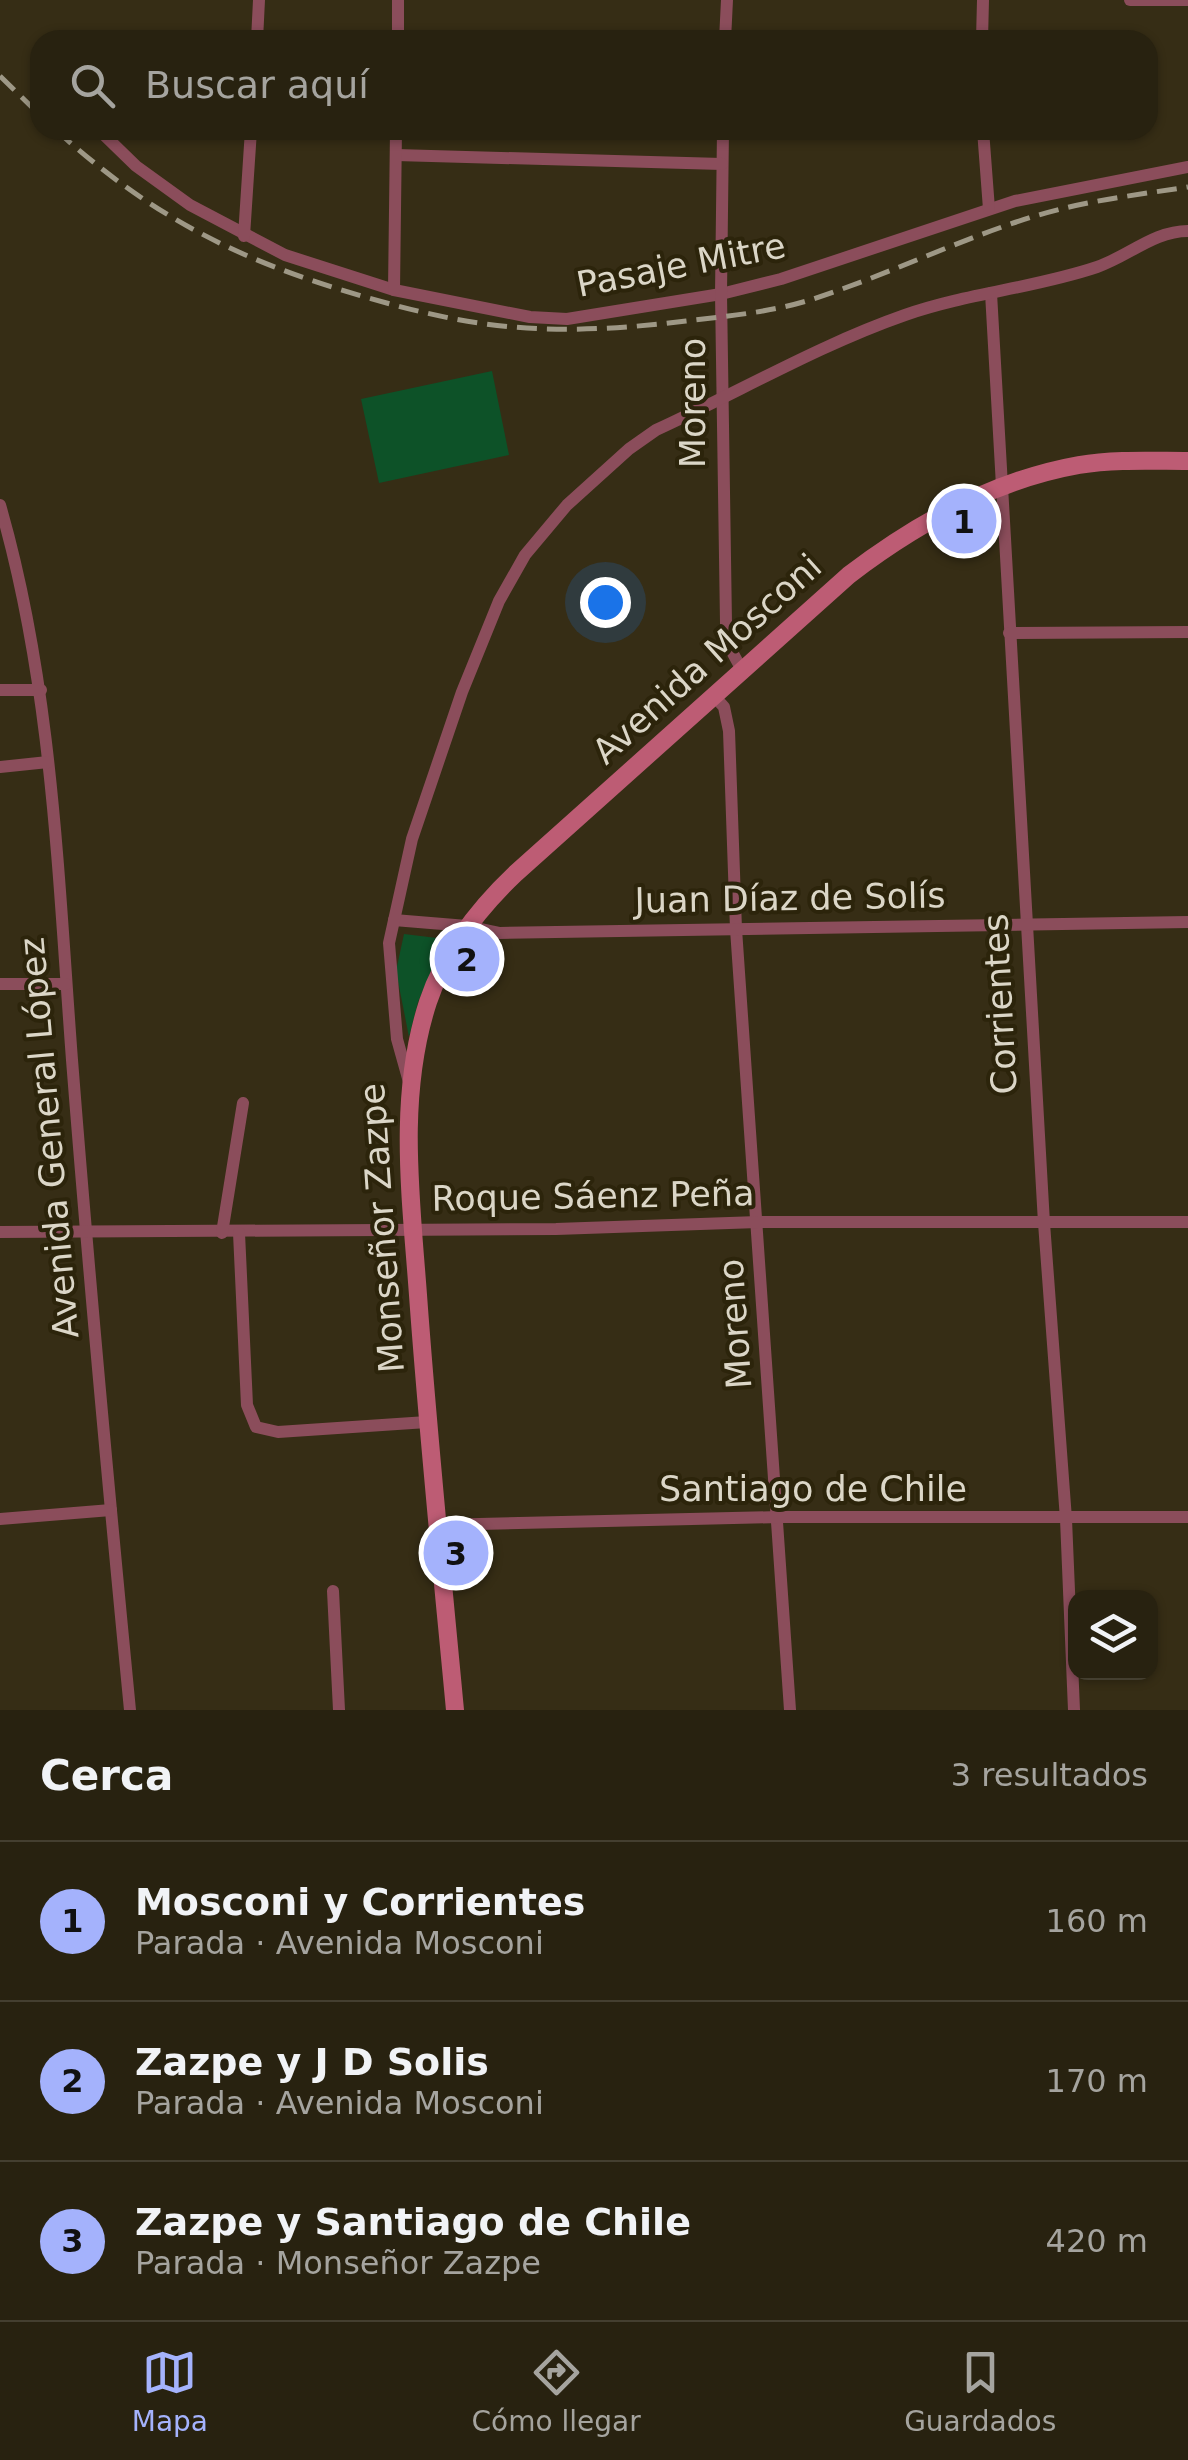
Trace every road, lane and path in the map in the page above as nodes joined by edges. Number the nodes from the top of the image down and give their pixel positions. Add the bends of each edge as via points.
1 (259, 0) edge
2 (398, 0) edge
3 (726, 0) edge
4 (983, 0) edge
5 (1130, 0) edge
6 (1188, 0) edge
7 (257, 30) edge
8 (398, 30) edge
9 (726, 30) edge
10 (982, 30) edge
11 (109, 140) edge
12 (250, 140) edge
13 (396, 140) edge
14 (723, 140) edge
15 (983, 140) edge
16 (396, 155) junction
17 (722, 164) junction
18 (1188, 167) edge
19 (990, 209) junction
20 (1188, 230) edge
21 (244, 236) junction
22 (394, 290) junction
23 (990, 293) junction
24 (721, 294) junction
25 (722, 400) junction
26 (1188, 462) edge
27 (1002, 487) junction
28 (0, 505) edge
29 (18, 568) junction
30 (0, 570) edge
31 (1188, 632) edge
32 (1009, 633) junction
33 (743, 672) junction
34 (0, 690) edge
35 (41, 690) junction
36 (715, 697) junction
37 (48, 762) junction
38 (0, 767) edge
39 (394, 920) junction
40 (1188, 922) edge
41 (1026, 923) junction
42 (467, 926) junction
43 (736, 929) junction
44 (0, 984) edge
45 (66, 984) junction
46 (410, 1086) junction
47 (243, 1103) dead end
48 (758, 1222) junction
49 (1188, 1222) edge
50 (1044, 1223) junction
51 (85, 1230) junction
52 (414, 1231) junction
53 (0, 1232) edge
54 (222, 1233) junction
55 (239, 1233) junction
56 (427, 1422) junction
57 (111, 1510) junction
58 (779, 1517) junction
59 (1188, 1517) edge
60 (1066, 1518) junction
61 (0, 1519) edge
62 (438, 1525) junction
63 (333, 1591) dead end
64 (130, 1710) edge
65 (339, 1710) edge
66 (455, 1710) edge
67 (790, 1710) edge
68 (1074, 1710) edge

1 - 7 street
2 - 8 street
3 - 9 street
4 - 10 street
5 - 6 street
11 - 21 street, Pasaje Mitre via 190,205
12 - 21 street
13 - 16 street
14 - 17 street, Moreno
15 - 19 street
16 - 17 street
16 - 22 street
17 - 24 street, Moreno
18 - 19 street, Pasaje Mitre
19 - 24 street, Pasaje Mitre
20 - 23 street, Monseñor Zazpe via 1160,235 1094,268
21 - 22 street, Pasaje Mitre
22 - 24 street, Pasaje Mitre via 568,319
23 - 25 street, Monseñor Zazpe via 853,335
23 - 27 street, Corrientes
24 - 25 street, Moreno
25 - 33 street, Moreno via 726,622
25 - 39 street, Monseñor Zazpe via 628,449 525,556 462,692 412,839
26 - 27 street, Avenida Mosconi via 1078,466
27 - 32 street, Corrientes
27 - 33 street, Avenida Mosconi via 890,543
28 - 29 street, Avenida General López
29 - 30 street
29 - 35 street, Avenida General López
31 - 32 street
32 - 41 street, Corrientes
33 - 36 street, Avenida Mosconi
34 - 35 street
35 - 37 street, Avenida General López
36 - 42 street, Avenida Mosconi via 516,872
36 - 43 street, Moreno via 728,731
37 - 38 street
37 - 45 street, Avenida General López
39 - 42 street, Juan Díaz de Solís
39 - 46 street, Monseñor Zazpe via 389,969
40 - 41 street, Juan Díaz de Solís
41 - 43 street, Juan Díaz de Solís
41 - 50 street, Corrientes
42 - 43 street, Juan Díaz de Solís via 500,932
42 - 46 street, Avenida Mosconi via 428,1000
43 - 48 street, Moreno
44 - 45 street
45 - 51 street, Avenida General López
46 - 52 street, Monseñor Zazpe
47 - 54 street
48 - 50 street, Roque Sáenz Peña
48 - 52 street, Roque Sáenz Peña
48 - 58 street, Moreno
49 - 50 street, Roque Sáenz Peña
50 - 60 street, Corrientes
51 - 53 street, Roque Sáenz Peña
51 - 54 street, Roque Sáenz Peña
51 - 57 street, Avenida General López
52 - 55 street, Roque Sáenz Peña
52 - 56 street, Monseñor Zazpe
54 - 55 street, Roque Sáenz Peña
55 - 56 street via 246,1405 256,1427 278,1432
56 - 62 street, Monseñor Zazpe
57 - 61 street
57 - 64 street, Avenida General López
58 - 60 street, Santiago de Chile
58 - 62 street, Santiago de Chile
58 - 67 street, Moreno
59 - 60 street, Santiago de Chile
60 - 68 street, Corrientes
62 - 66 street, Monseñor Zazpe
63 - 65 street

